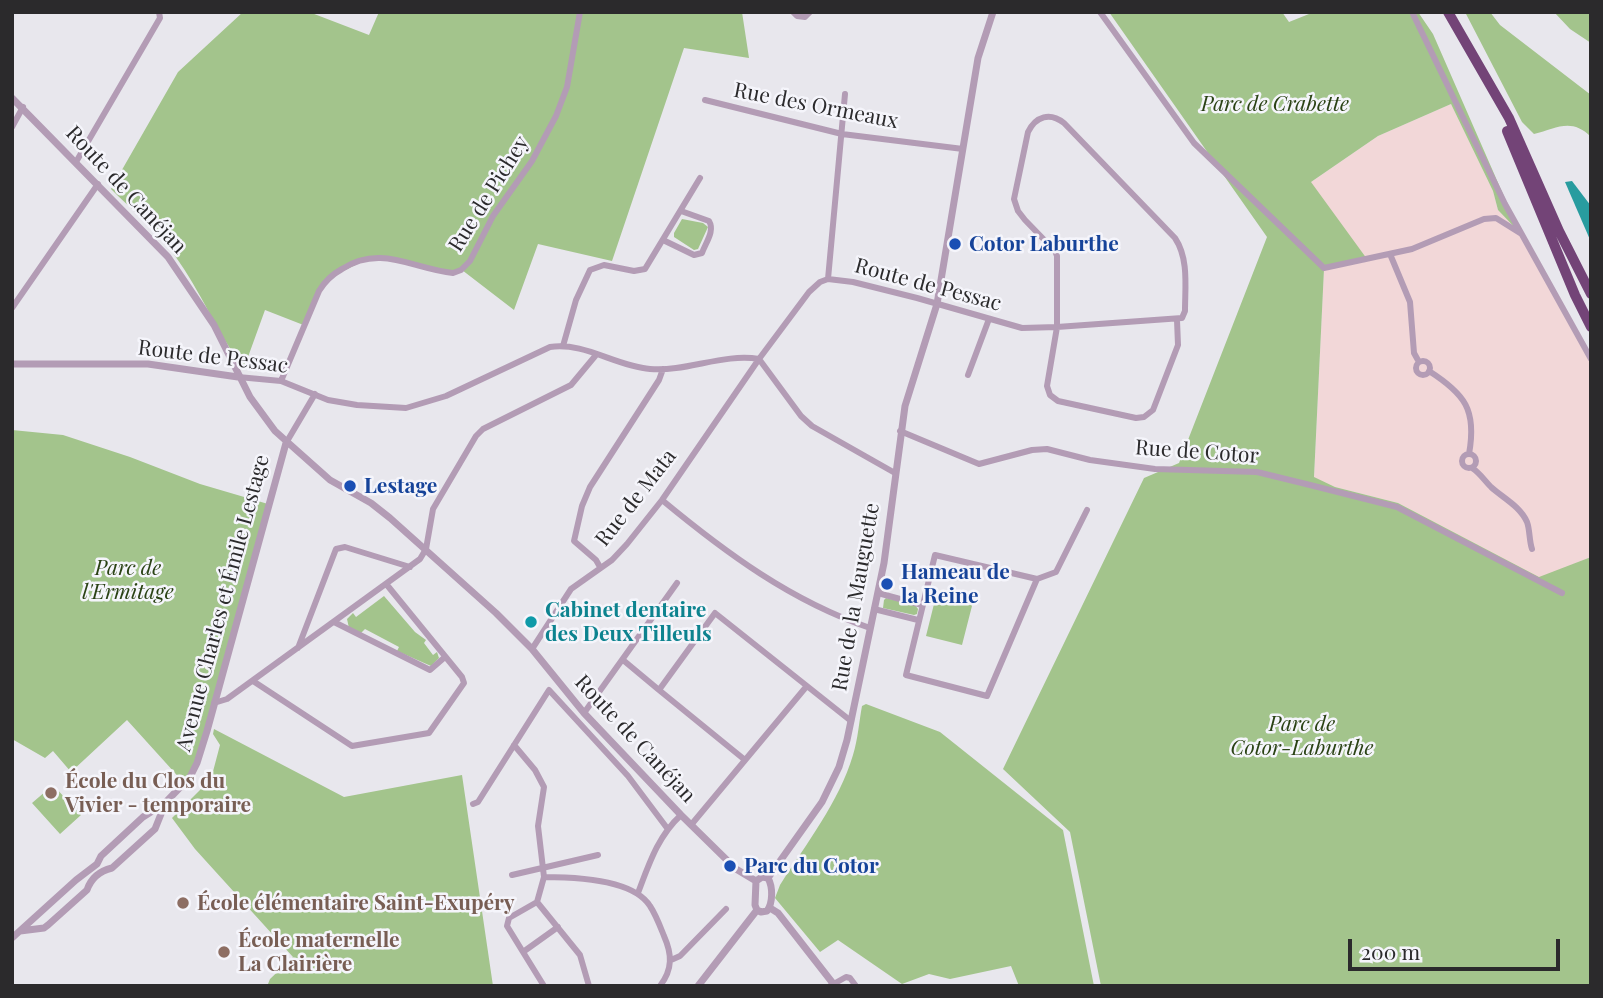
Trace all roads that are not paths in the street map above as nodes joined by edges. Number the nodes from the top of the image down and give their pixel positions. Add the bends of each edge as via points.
1 (159, 12) edge
2 (580, 12) edge
3 (793, 12) edge
4 (810, 12) edge
5 (996, 12) edge
6 (1100, 12) edge
7 (1412, 12) edge
8 (1448, 12) edge
9 (1481, 71) junction
10 (845, 94) dead end
11 (12, 98) edge
12 (705, 100) dead end
13 (23, 107) junction
14 (12, 127) edge
15 (842, 134) junction
16 (963, 149) junction
17 (76, 162) junction
18 (700, 178) dead end
19 (98, 184) junction
20 (681, 211) junction
21 (1520, 233) junction
22 (663, 240) junction
23 (1390, 254) junction
24 (828, 279) junction
25 (1591, 294) edge
26 (937, 304) junction
27 (12, 308) edge
28 (989, 319) junction
29 (1180, 319) junction
30 (1057, 327) junction
31 (1591, 327) edge
32 (563, 345) junction
33 (596, 355) junction
34 (759, 359) junction
35 (1591, 359) edge
36 (12, 364) edge
37 (663, 369) junction
38 (968, 375) dead end
39 (238, 377) junction
40 (281, 381) junction
41 (315, 394) junction
42 (900, 431) junction
43 (286, 443) junction
44 (895, 473) junction
45 (662, 499) junction
46 (1087, 510) dead end
47 (1532, 549) dead end
48 (426, 550) junction
49 (410, 567) junction
50 (600, 567) junction
51 (1037, 579) junction
52 (677, 583) dead end
53 (387, 584) junction
54 (878, 593) junction
55 (1562, 593) dead end
56 (922, 605) junction
57 (874, 609) junction
58 (918, 620) junction
59 (334, 622) junction
60 (870, 628) junction
61 (532, 649) junction
62 (297, 650) junction
63 (445, 657) junction
64 (622, 660) junction
65 (253, 681) junction
66 (806, 687) junction
67 (659, 690) junction
68 (214, 703) junction
69 (584, 713) junction
70 (851, 721) junction
71 (514, 745) junction
72 (745, 760) junction
73 (165, 803) junction
74 (473, 804) dead end
75 (152, 813) junction
76 (681, 815) junction
77 (160, 819) junction
78 (691, 825) junction
79 (667, 828) junction
80 (598, 855) dead end
81 (543, 868) junction
82 (512, 875) dead end
83 (544, 877) junction
84 (768, 878) junction
85 (756, 881) junction
86 (638, 893) junction
87 (537, 902) junction
88 (770, 908) junction
89 (726, 909) dead end
90 (757, 909) junction
91 (32, 920) junction
92 (558, 927) junction
93 (37, 929) junction
94 (20, 931) junction
95 (12, 938) edge
96 (523, 952) junction
97 (671, 960) junction
98 (833, 985) edge
99 (544, 986) edge
100 (589, 986) edge
101 (660, 986) edge
102 (698, 986) edge
103 (856, 986) edge

1 - 17 street via 160,18
2 - 40 street, Rue de Pichey via 567,87 556,116 470,261 453,273 372,257 335,273 319,291
3 - 4 street via 805,17
5 - 16 street, Rue de la Mauguette via 974,84
6 - 23 street via 1194,143 1324,268
7 - 21 street
8 - 9 highway
9 - 25 highway via 1509,118
9 - 31 highway
10 - 15 street
11 - 13 street, Route de Canéjan
12 - 15 street, Rue des Ormeaux
13 - 14 street
13 - 17 street, Route de Canéjan
15 - 16 street, Rue des Ormeaux
15 - 24 street
16 - 26 street, Rue de la Mauguette
17 - 19 street, Route de Canéjan
18 - 20 street
19 - 27 street
19 - 39 street, Route de Canéjan via 168,257 214,325
20 - 22 street
20 - 22 street via 711,224 702,253 694,255
21 - 23 street via 1496,218 1484,219
21 - 35 street
22 - 32 street via 645,269 604,265 590,270
23 - 47 street via 1410,302 1419,373 1429,371 1456,389 1468,408 1469,454 1475,458 1472,467 1521,511
24 - 26 street, Route de Pessac
24 - 34 street, Route de Pessac via 808,292
26 - 28 street, Route de Pessac
26 - 42 street, Rue de la Mauguette
28 - 30 street, Route de Pessac via 1022,328
28 - 38 street
29 - 30 street, Route de Pessac
29 - 30 street via 1178,345 1153,410 1136,418 1052,398 1046,386
29 - 30 street via 1185,311 1184,264 1175,238 1064,123 1049,116 1035,121 1028,131 1014,199 1018,211 1055,251
32 - 33 street
32 - 41 street, Route de Pessac via 539,351 415,406 357,405
33 - 37 street
33 - 48 street via 571,385 476,436 433,509
34 - 37 street via 744,356
34 - 44 street via 812,426
34 - 45 street, Rue de Mata
36 - 39 street, Route de Pessac via 148,364
37 - 50 street via 582,506 574,541
39 - 40 street, Route de Pessac
39 - 43 street, Route de Canéjan
40 - 41 street, Route de Pessac
41 - 43 street
42 - 44 street, Rue de la Mauguette
42 - 55 street, Rue de Cotor via 979,464 1047,449 1154,469 1257,472 1397,507
43 - 48 street, Route de Canéjan via 330,480 371,503
43 - 68 street, Avenue Charles et Émile Lestage
44 - 54 street, Rue de la Mauguette
45 - 50 street, Rue de Mata via 627,544
45 - 60 street via 762,576 805,602
46 - 51 street via 1055,572
48 - 49 street
48 - 61 street, Route de Canéjan
49 - 53 street
49 - 62 street via 345,547 336,549
50 - 61 street, Rue de Mata via 571,589
51 - 56 street via 935,555
51 - 58 street via 987,696 906,675
52 - 64 street
53 - 59 street
53 - 63 street
54 - 56 street
54 - 57 street, Rue de la Mauguette
56 - 58 street
57 - 58 street
57 - 60 street, Rue de la Mauguette
59 - 62 street
59 - 63 street via 430,670
60 - 70 street, Rue de la Mauguette
61 - 69 street, Route de Canéjan
62 - 65 street
63 - 65 street via 464,683 429,733 357,747
64 - 67 street
64 - 69 street
65 - 68 street via 223,702
66 - 67 street via 715,613
66 - 70 street
66 - 72 street
67 - 72 street
68 - 73 street, Avenue Charles et Émile Lestage via 197,763
69 - 76 street, Route de Canéjan
70 - 84 street, Rue de la Mauguette via 839,767 822,802
71 - 74 street
71 - 79 street via 549,690 628,776
71 - 81 street via 544,787 538,826
72 - 78 street
73 - 75 street, Avenue Charles et Émile Lestage
73 - 77 street, Avenue Charles et Émile Lestage
75 - 77 street
75 - 91 street, Avenue Charles et Émile Lestage
76 - 78 street, Route de Canéjan
76 - 79 street
77 - 93 street, Avenue Charles et Émile Lestage via 112,868 96,876 87,890 48,925
78 - 85 street, Route de Canéjan via 736,869
79 - 86 street
80 - 81 street
81 - 82 street
81 - 83 street
83 - 86 street via 585,878
83 - 87 street
84 - 85 street
84 - 88 street
85 - 90 street
86 - 97 street via 650,905
87 - 92 street
87 - 96 street via 507,922
88 - 90 street via 765,912
88 - 98 street
89 - 97 street
90 - 102 street
91 - 93 street
91 - 94 street, Avenue Charles et Émile Lestage
92 - 96 street
92 - 100 street via 580,955
93 - 94 street, Avenue Charles et Émile Lestage
94 - 95 street, Avenue Charles et Émile Lestage
96 - 99 street
97 - 101 street
98 - 103 street via 846,976

